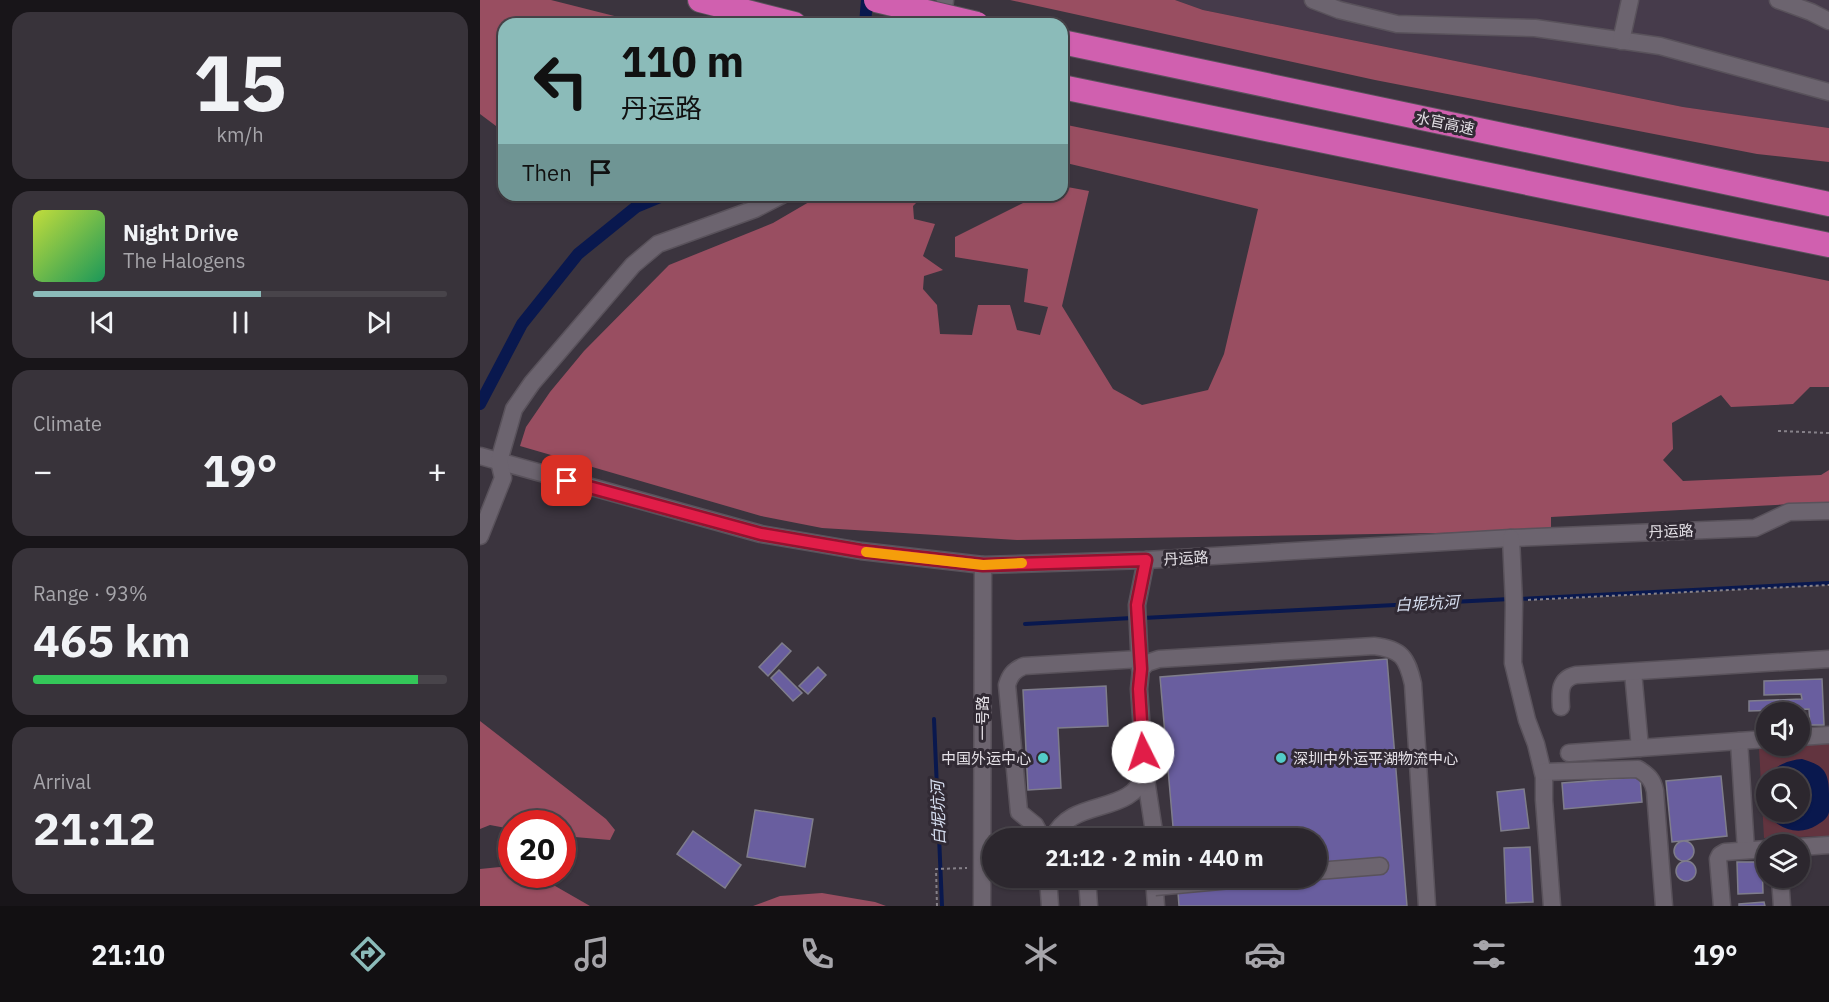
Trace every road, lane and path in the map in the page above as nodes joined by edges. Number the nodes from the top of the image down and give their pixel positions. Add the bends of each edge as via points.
1 (700, 0) edge
2 (876, 0) edge
3 (945, 0) edge
4 (1313, 0) edge
5 (1630, 0) edge
6 (1778, 0) edge
7 (771, 18) edge
8 (943, 18) edge
9 (952, 18) edge
10 (1829, 21) edge
11 (1621, 41) junction
12 (1068, 43) edge
13 (1068, 88) edge
14 (1829, 92) edge
15 (771, 201) edge
16 (1829, 204) edge
17 (1829, 245) edge
18 (1778, 432) dead end
19 (1829, 433) edge
20 (487, 458) edge
21 (1829, 511) edge
22 (480, 536) edge
23 (1511, 538) junction
24 (1146, 560) junction
25 (983, 565) junction
26 (1829, 585) edge
27 (1521, 602) junction
28 (1829, 659) edge
29 (1140, 664) junction
30 (1633, 672) junction
31 (1561, 707) dead end
32 (1829, 735) edge
33 (1810, 736) edge
34 (1756, 740) edge
35 (1739, 741) junction
36 (1640, 748) junction
37 (1569, 753) dead end
38 (1145, 772) junction
39 (1543, 772) junction
40 (982, 828) edge
41 (1037, 828) edge
42 (1059, 828) edge
43 (1153, 828) edge
44 (1829, 845) edge
45 (1810, 846) edge
46 (1746, 850) junction
47 (1756, 850) edge
48 (982, 866) edge
49 (1380, 866) dead end
50 (1327, 871) edge
51 (982, 888) edge
52 (1049, 888) edge
53 (1088, 888) edge
54 (1156, 888) edge
55 (1781, 888) edge
56 (937, 906) edge
57 (982, 906) edge
58 (1050, 906) edge
59 (1089, 906) edge
60 (1158, 906) edge
61 (1427, 906) edge
62 (1552, 906) edge
63 (1664, 906) edge
64 (1722, 906) edge
65 (1782, 906) edge

1 - 7 highway
2 - 9 highway, bridge
3 - 8 street
4 - 11 street via 1397,24 1535,28
5 - 11 street
6 - 10 street
11 - 14 street via 1660,46
12 - 16 highway, 水官高速
13 - 17 highway
15 - 20 street via 658,244 644,254 532,382
18 - 19 path
20 - 22 street via 503,478
20 - 25 street, 丹运路 via 761,534 861,551
21 - 23 street, 丹运路 via 1789,512 1755,528
23 - 24 street, 丹运路
23 - 27 street via 1511,559
24 - 25 street, 丹运路
24 - 29 street via 1137,605
25 - 40 street, 一号路
26 - 27 path
27 - 39 street via 1513,663
28 - 30 street
29 - 38 street
29 - 41 street via 1030,666 1016,669 1010,677 1008,696 1019,812
29 - 61 street via 1159,659 1374,646 1392,648 1402,656 1413,684
30 - 31 street via 1568,677 1560,689
30 - 36 street
32 - 33 street
34 - 35 street
35 - 36 street
35 - 46 street
36 - 37 street
38 - 42 street via 1142,782 1129,796 1077,814
38 - 43 street
39 - 62 street
39 - 63 street via 1638,769 1647,774 1655,791
44 - 45 street
46 - 47 street
46 - 64 street via 1720,855
48 - 56 path via 936,869
49 - 50 street
51 - 57 street, 一号路
52 - 58 street
53 - 59 street
54 - 60 street
55 - 65 street

